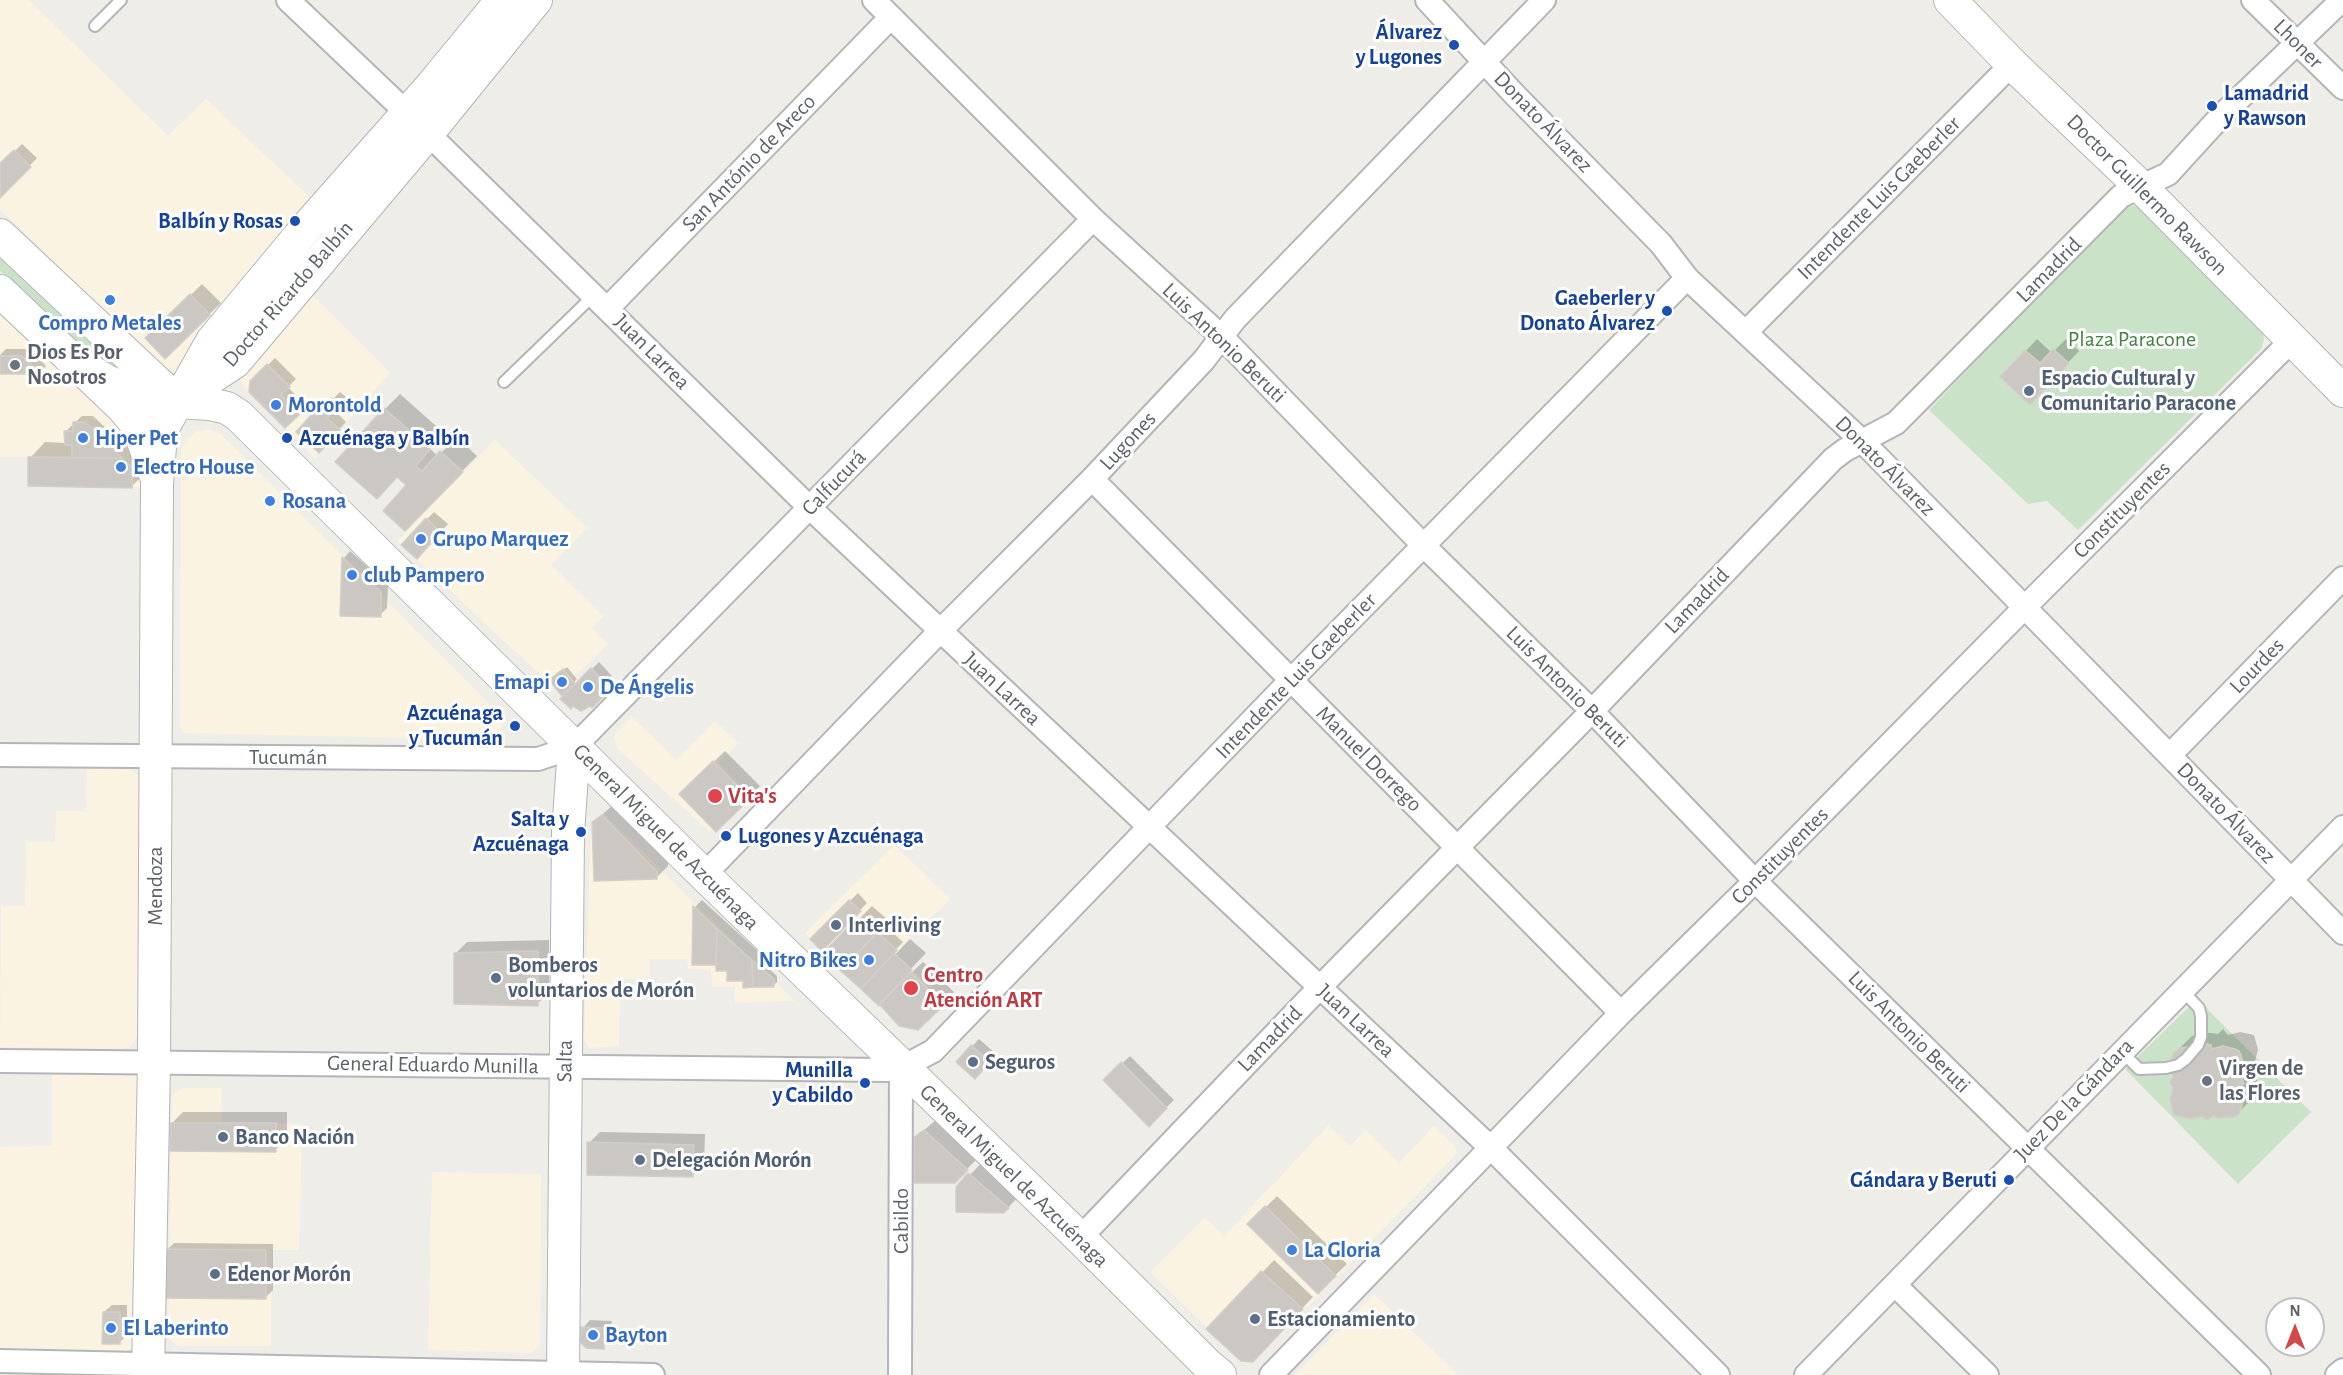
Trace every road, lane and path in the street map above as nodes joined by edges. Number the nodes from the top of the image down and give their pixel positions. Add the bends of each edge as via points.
1 (121, 0) edge
2 (288, 0) edge
3 (502, 0) edge
4 (536, 0) edge
5 (874, 0) edge
6 (1427, 0) edge
7 (1544, 0) edge
8 (1950, 0) edge
9 (2253, 0) edge
10 (2342, 0) edge
11 (891, 17) junction
12 (95, 26) dead end
13 (2298, 44) junction
14 (1484, 60) junction
15 (2012, 64) junction
16 (2343, 88) edge
17 (418, 123) junction
18 (2141, 187) junction
19 (1093, 219) junction
20 (0, 235) edge
21 (1687, 278) junction
22 (0, 291) edge
23 (601, 302) junction
24 (1746, 332) junction
25 (1221, 336) junction
26 (2292, 340) junction
27 (69, 357) junction
28 (504, 382) dead end
29 (2343, 391) edge
30 (177, 401) junction
31 (1862, 441) junction
32 (1092, 479) junction
33 (157, 484) junction
34 (810, 508) junction
35 (1424, 546) junction
36 (2343, 578) edge
37 (2024, 608) junction
38 (940, 631) junction
39 (1291, 680) junction
40 (1592, 711) junction
41 (574, 747) junction
42 (0, 755) edge
43 (2170, 755) junction
44 (156, 757) junction
45 (1149, 826) junction
46 (2343, 827) edge
47 (1457, 848) junction
48 (704, 875) junction
49 (2289, 880) junction
50 (1755, 881) junction
51 (2343, 933) edge
52 (1320, 987) junction
53 (2182, 990) junction
54 (1621, 1013) junction
55 (2121, 1051) junction
56 (0, 1060) edge
57 (154, 1062) junction
58 (564, 1067) junction
59 (901, 1068) junction
60 (1491, 1148) junction
61 (2026, 1148) junction
62 (1080, 1238) junction
63 (1895, 1285) junction
64 (0, 1361) edge
65 (148, 1369) edge
66 (2343, 1370) edge
67 (414, 1373) edge
68 (472, 1374) edge
69 (563, 1374) edge
70 (652, 1375) edge
71 (900, 1375) edge
72 (1220, 1375) edge
73 (1272, 1375) edge
74 (1718, 1375) edge
75 (1806, 1375) edge
76 (1987, 1375) edge
77 (2259, 1375) edge
78 (2337, 1375) edge

1 - 12 lane
2 - 17 street, Juan Larrea
3 - 17 street, Doctor Ricardo Balbín
4 - 17 street, Doctor Ricardo Balbín
5 - 11 street, Luis Antonio Beruti
6 - 14 street, Donato Álvarez
7 - 14 street, Lugones
8 - 15 street, Doctor Guillermo Rawson
9 - 13 street, Lhoner
10 - 13 street, Lamadrid
11 - 19 street, Luis Antonio Beruti
11 - 23 street, San António de Areco
13 - 16 street, Lhoner
13 - 18 street, Lamadrid via 2221,116 2168,174
14 - 21 street, Donato Álvarez via 1661,243
14 - 25 street, Lugones
15 - 18 street, Doctor Guillermo Rawson
15 - 24 street, Intendente Luis Gaeberler
17 - 23 street, Juan Larrea
17 - 30 street, Doctor Ricardo Balbín via 305,229 212,341
18 - 26 street, Doctor Guillermo Rawson
18 - 31 street, Lamadrid via 2121,196 1896,423
19 - 25 street, Luis Antonio Beruti
19 - 34 street, Calfucurá
20 - 30 street
21 - 24 street, Donato Álvarez
21 - 35 street, Intendente Luis Gaeberler
22 - 27 street
23 - 28 lane
23 - 34 street, Juan Larrea
24 - 31 street, Donato Álvarez
25 - 32 street, Lugones via 1204,360
25 - 35 street, Luis Antonio Beruti
26 - 29 street, Doctor Guillermo Rawson
26 - 37 street, Constituyentes
27 - 30 street, General Miguel de Azcuénaga via 128,393 148,400
27 - 33 street via 136,424
30 - 33 street, Mendoza via 164,426
30 - 41 street, General Miguel de Azcuénaga via 210,404 238,415
31 - 37 street, Donato Álvarez
31 - 40 street, Lamadrid via 1833,459
32 - 38 street, Lugones
32 - 39 street, Manuel Dorrego
33 - 44 street, Mendoza
34 - 38 street, Juan Larrea
34 - 41 street, Calfucurá
35 - 39 street, Intendente Luis Gaeberler
35 - 40 street, Luis Antonio Beruti
36 - 43 street, Lourdes
37 - 43 street, Donato Álvarez
37 - 50 street, Constituyentes
38 - 45 street, Juan Larrea
38 - 48 street, Lugones
39 - 45 street, Intendente Luis Gaeberler
39 - 47 street, Manuel Dorrego
40 - 47 street, Lamadrid
40 - 50 street, Luis Antonio Beruti
41 - 44 street, Tucumán via 538,759
41 - 48 street, General Miguel de Azcuénaga
41 - 58 street, Salta via 568,833
42 - 44 street, Tucumán
43 - 49 street, Donato Álvarez
44 - 57 street, Mendoza
45 - 52 street, Juan Larrea
45 - 59 street, Intendente Luis Gaeberler via 933,1051
46 - 49 street, Juez De la Gándara
47 - 52 street, Lamadrid
47 - 54 street, Manuel Dorrego
48 - 59 street, General Miguel de Azcuénaga
49 - 51 street, Donato Álvarez
49 - 53 street, Juez De la Gándara
50 - 54 street, Constituyentes
50 - 61 street, Luis Antonio Beruti
52 - 60 street, Juan Larrea
52 - 62 street, Lamadrid
53 - 55 street, Juez De la Gándara
53 - 55 lane via 2199,1008 2200,1016 2201,1037 2186,1059 2166,1068 2139,1069
54 - 60 street, Constituyentes
55 - 61 street, Juez De la Gándara
56 - 57 street, General Eduardo Munilla
57 - 58 street, General Eduardo Munilla
57 - 65 street, Mendoza
58 - 59 street, General Eduardo Munilla
58 - 69 street, Salta
59 - 62 street, General Miguel de Azcuénaga
59 - 71 street, Cabildo
60 - 73 street, Constituyentes
60 - 74 street, Juan Larrea
61 - 63 street, Juez De la Gándara
61 - 77 street, Luis Antonio Beruti
62 - 72 street, General Miguel de Azcuénaga
63 - 75 street, Juez De la Gándara
63 - 76 street
64 - 65 street
65 - 67 street
66 - 78 street
67 - 68 street
68 - 69 street
69 - 70 street

